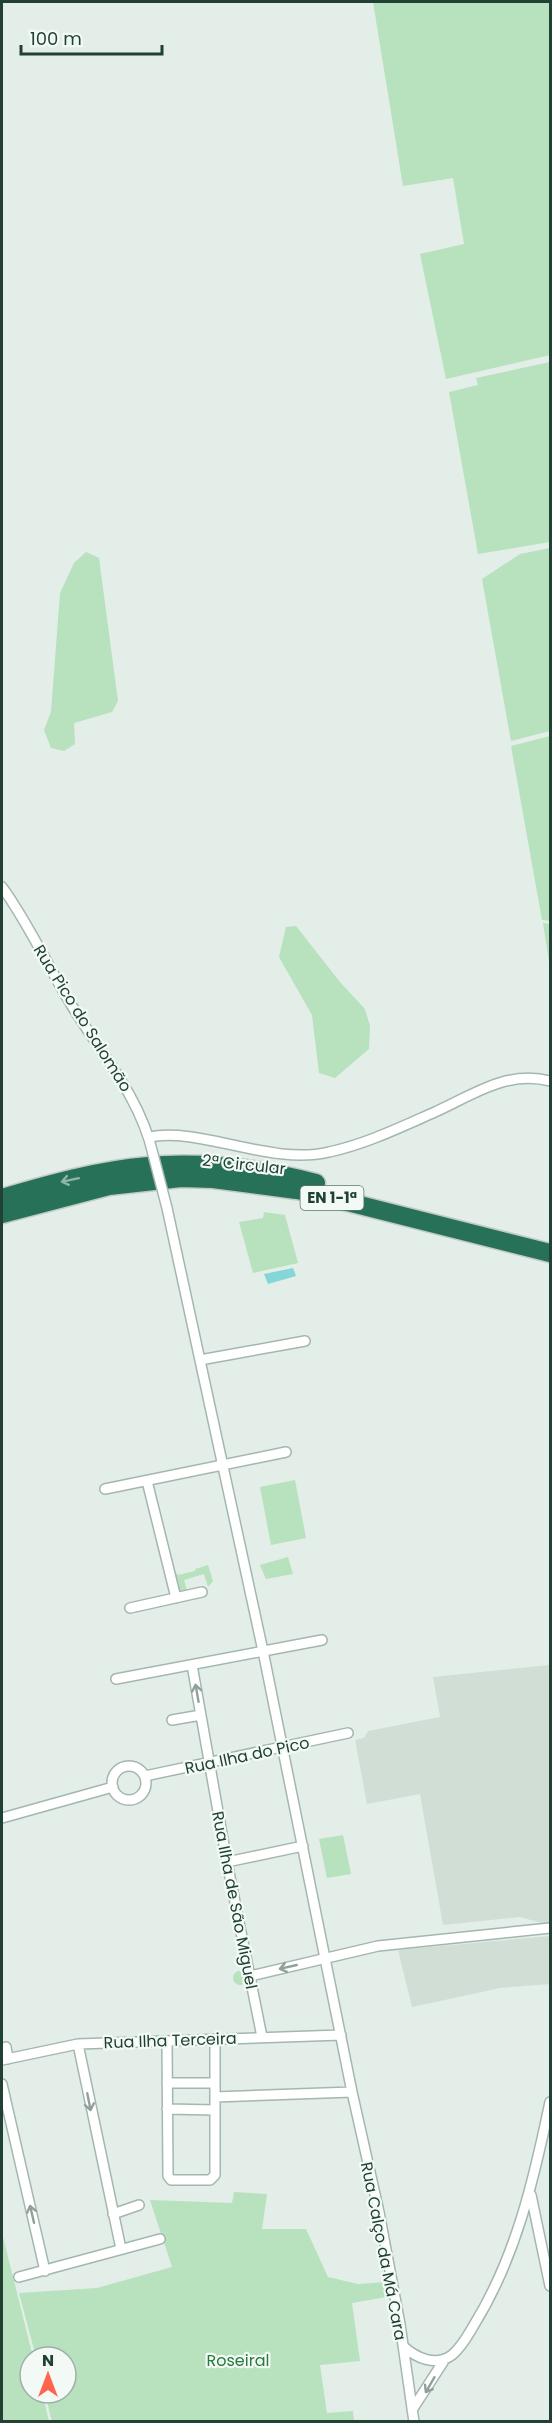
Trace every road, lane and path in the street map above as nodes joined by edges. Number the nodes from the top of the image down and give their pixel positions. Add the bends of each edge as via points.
1 (2, 887) edge
2 (550, 1081) edge
3 (149, 1137) junction
4 (4, 1207) edge
5 (550, 1241) edge
6 (550, 1254) edge
7 (304, 1341) dead end
8 (200, 1360) junction
9 (286, 1452) dead end
10 (223, 1465) junction
11 (147, 1480) junction
12 (105, 1489) dead end
13 (202, 1592) dead end
14 (176, 1598) junction
15 (130, 1608) dead end
16 (322, 1640) dead end
17 (264, 1651) junction
18 (192, 1665) junction
19 (116, 1679) dead end
20 (201, 1715) junction
21 (172, 1720) dead end
22 (348, 1733) dead end
23 (282, 1747) junction
24 (209, 1763) junction
25 (145, 1776) junction
26 (112, 1787) junction
27 (2, 1818) edge
28 (303, 1846) junction
29 (227, 1862) junction
30 (550, 1928) edge
31 (326, 1958) junction
32 (250, 1976) junction
33 (341, 2035) junction
34 (262, 2037) junction
35 (215, 2039) junction
36 (167, 2041) junction
37 (78, 2044) junction
38 (2, 2049) edge
39 (5, 2060) edge
40 (167, 2083) junction
41 (215, 2083) junction
42 (2, 2084) edge
43 (352, 2092) junction
44 (215, 2097) junction
45 (550, 2102) edge
46 (167, 2109) junction
47 (215, 2109) junction
48 (531, 2194) junction
49 (139, 2205) dead end
50 (113, 2214) junction
51 (160, 2240) dead end
52 (121, 2249) junction
53 (45, 2271) junction
54 (19, 2277) dead end
55 (550, 2286) edge
56 (403, 2346) junction
57 (445, 2359) junction
58 (412, 2410) junction
59 (414, 2421) edge

1 - 3 street, Rua Pico do Salomão via 122,1080
2 - 3 street via 500,1081 401,1127 327,1153 251,1150 165,1134
3 - 8 street, Rua Pico do Salomão, bridge
5 -> 4 highway, 2ª Circular / EN 1-1ª via 291,1176 230,1168 148,1166 26,1191
4 - 6 highway, 2ª Circular / EN 1-1ª via 148,1180 213,1179 304,1191
7 - 8 street
8 - 10 street, Rua Pico do Salomão
9 - 10 street
10 - 11 street
10 - 17 street, Rua Pico do Salomão
11 - 12 street
11 - 14 street
13 - 14 street
14 - 15 street
16 - 17 street
17 - 18 street
17 - 23 street, Rua Calço da Má Cara
18 - 19 street
20 -> 18 street, Rua Ilha de São Miguel
20 - 21 street
20 - 24 street, Rua Ilha de São Miguel
22 - 23 street, Rua Ilha do Pico
23 - 24 street, Rua Ilha do Pico
23 - 28 street, Rua Calço da Má Cara
24 - 25 street, Rua Ilha do Pico
24 - 29 street, Rua Ilha de São Miguel
25 - 26 street via 126,1766 113,1776
25 - 26 street via 143,1792 134,1798 123,1798
26 - 27 street
28 - 29 street
28 - 31 street, Rua Calço da Má Cara
29 - 32 street, Rua Ilha de São Miguel
30 - 31 street via 378,1946
31 -> 32 street
31 - 33 street, Rua Calço da Má Cara
32 - 34 street, Rua Ilha de São Miguel
33 - 34 street, Rua Ilha Terceira
33 - 43 street, Rua Calço da Má Cara
34 - 35 street, Rua Ilha Terceira
35 - 36 street, Rua Ilha Terceira
35 - 41 street
36 - 37 street, Rua Ilha Terceira
36 - 40 street
37 - 39 street, Rua Ilha Terceira
37 -> 50 street
38 - 39 street via 6,2048
40 - 41 street
40 - 46 street
41 - 44 street
53 -> 42 street
43 - 44 street
43 - 56 street, Rua Calço da Má Cara via 380,2212
44 - 47 street
45 - 48 street
46 - 47 street
46 - 47 street via 169,2179 213,2178
48 - 55 street
48 - 57 street via 481,2314 463,2342
49 - 50 street
50 - 52 street
51 - 52 street
52 - 53 street
53 - 54 street
56 - 57 street via 426,2360
56 - 58 street, Rua Calço da Má Cara
57 -> 58 street
58 - 59 street, Rua Calço da Má Cara

